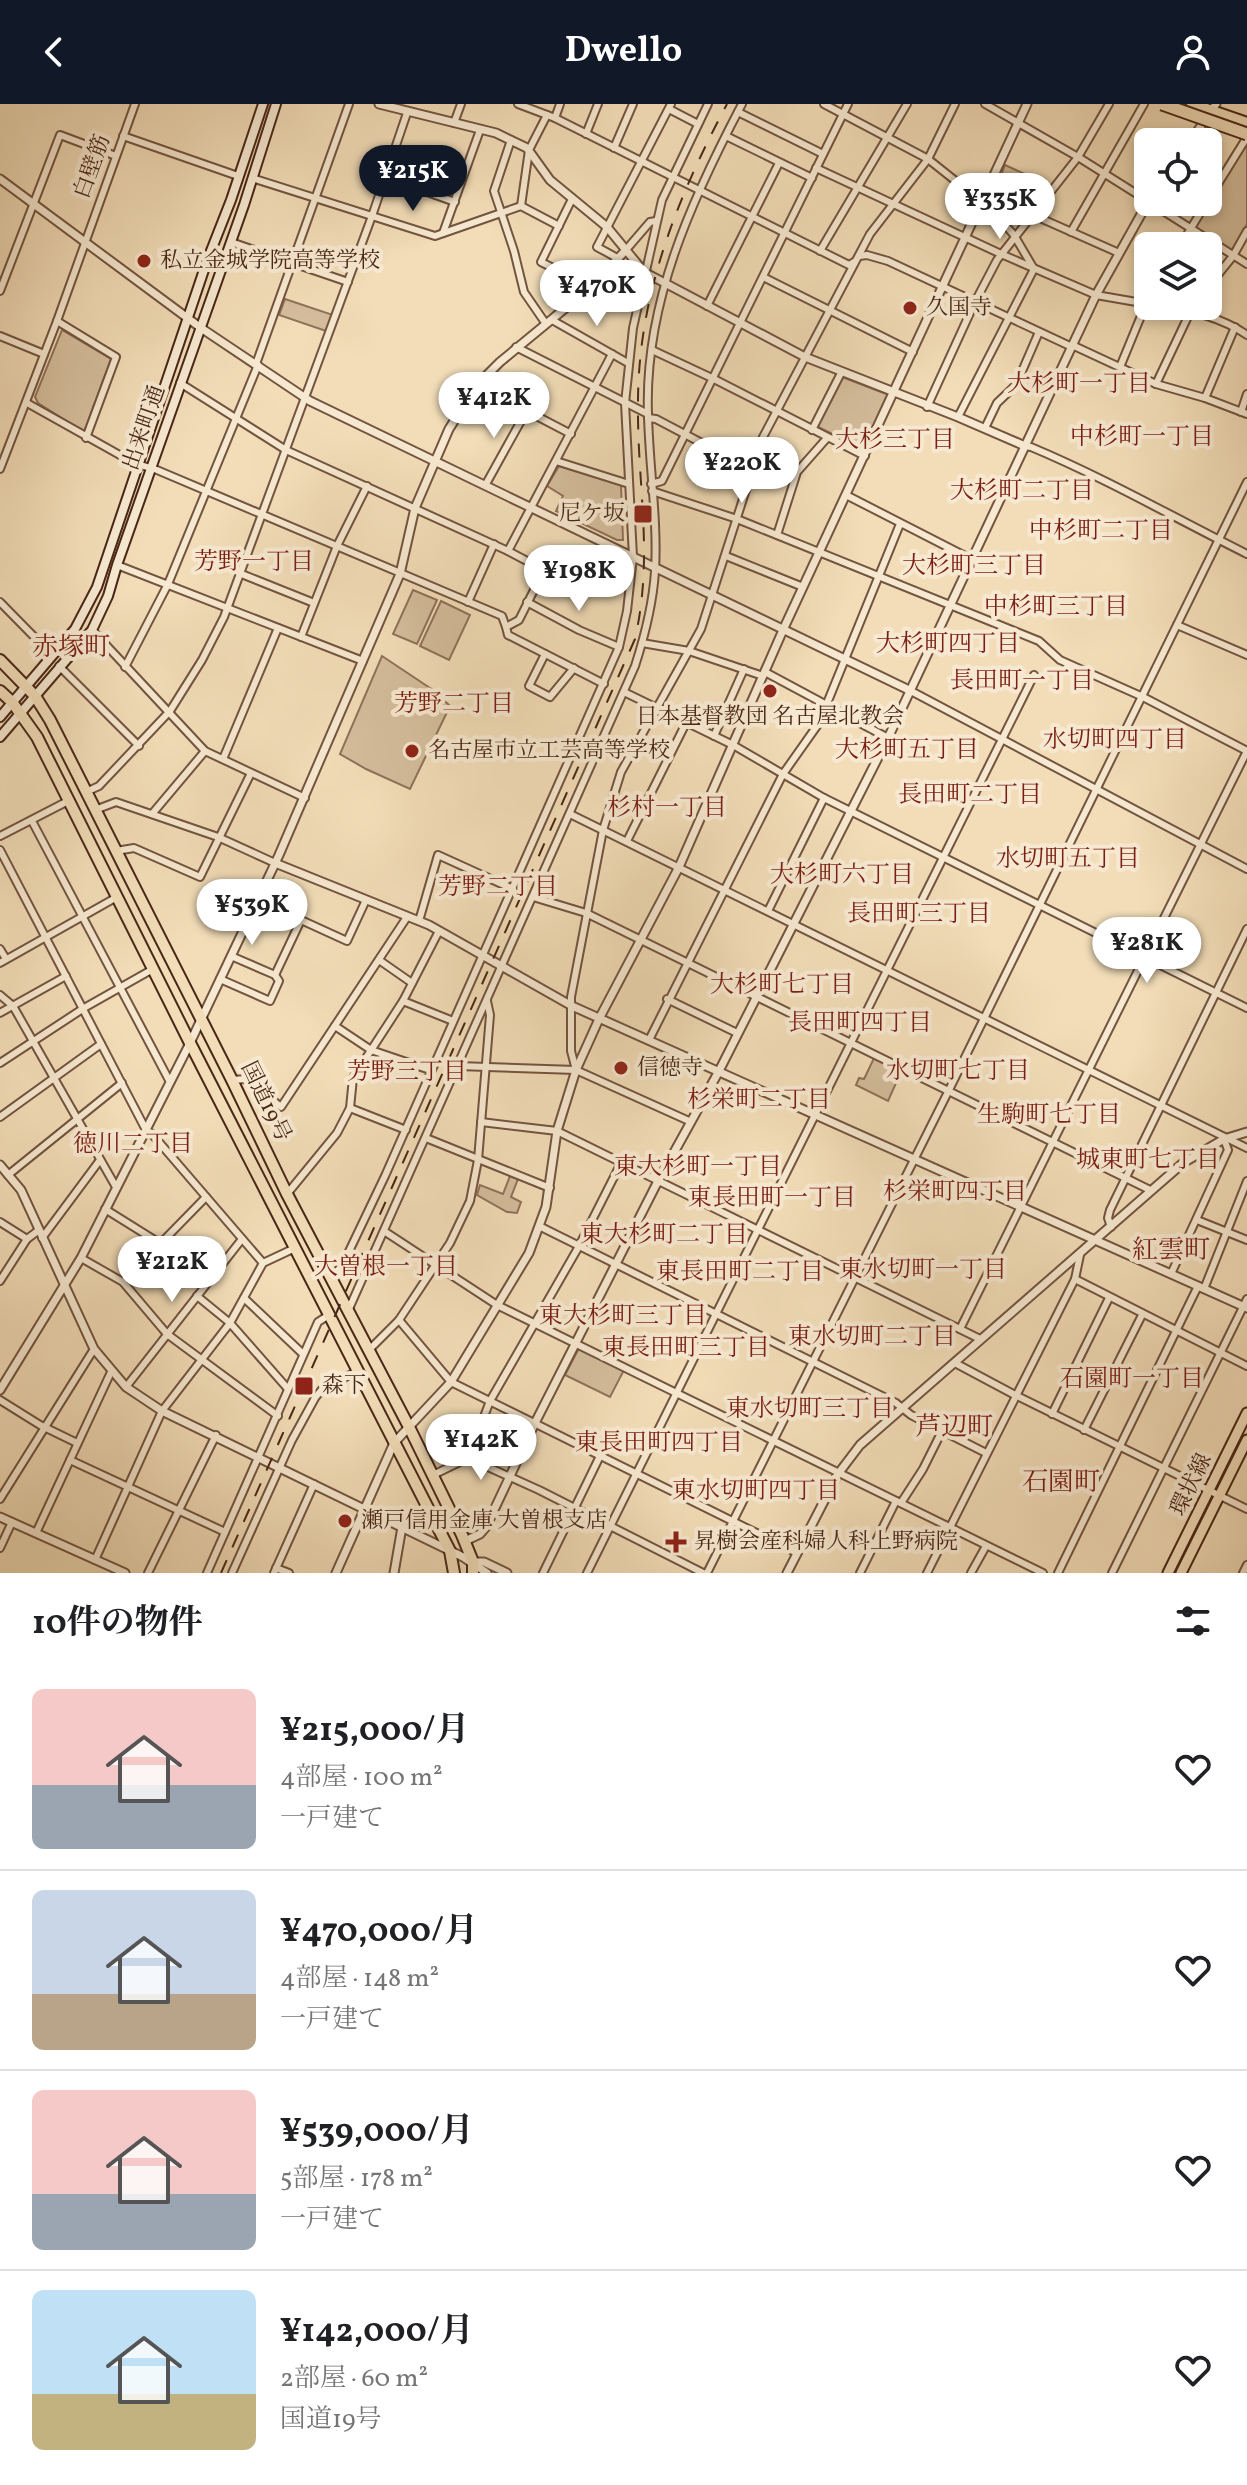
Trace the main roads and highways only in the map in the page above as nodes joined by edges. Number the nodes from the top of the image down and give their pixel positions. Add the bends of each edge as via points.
1 (263, 104) edge
2 (276, 104) edge
3 (1154, 104) edge
4 (1162, 104) edge
5 (1180, 104) edge
6 (1192, 104) edge
7 (1214, 108) edge
8 (1247, 126) edge
9 (1247, 136) edge
10 (0, 660) edge
11 (25, 685) junction
12 (0, 691) edge
13 (35, 696) junction
14 (12, 702) junction
15 (20, 713) junction
16 (0, 717) edge
17 (0, 737) edge
18 (1247, 1413) edge
19 (1247, 1440) edge
20 (1214, 1493) junction
21 (473, 1568) edge
22 (454, 1573) edge
23 (1168, 1573) edge
24 (1181, 1573) edge

1 - 11 main road, 出来町通 via 97,587 85,614
2 - 13 main road, 出来町通 via 108,596 92,630
3 - 9 highway
4 - 9 highway, bridge
5 - 8 highway, bridge
6 - 7 highway
7 - 8 highway
10 - 11 highway, 国道19号
11 - 13 highway, 国道19号
11 - 14 main road, 出来町通
12 - 14 highway, 国道19号
13 - 15 main road, 出来町通
13 - 21 highway, 国道19号 via 409,1427
14 - 15 highway, 国道19号
14 - 16 main road, 出来町通
15 - 17 main road, 出来町通
15 - 22 highway, 国道19号 via 70,800 450,1551
18 - 20 main road, 環状線
19 - 20 main road, 環状線
20 - 23 main road, 環状線
20 - 24 main road, 環状線

